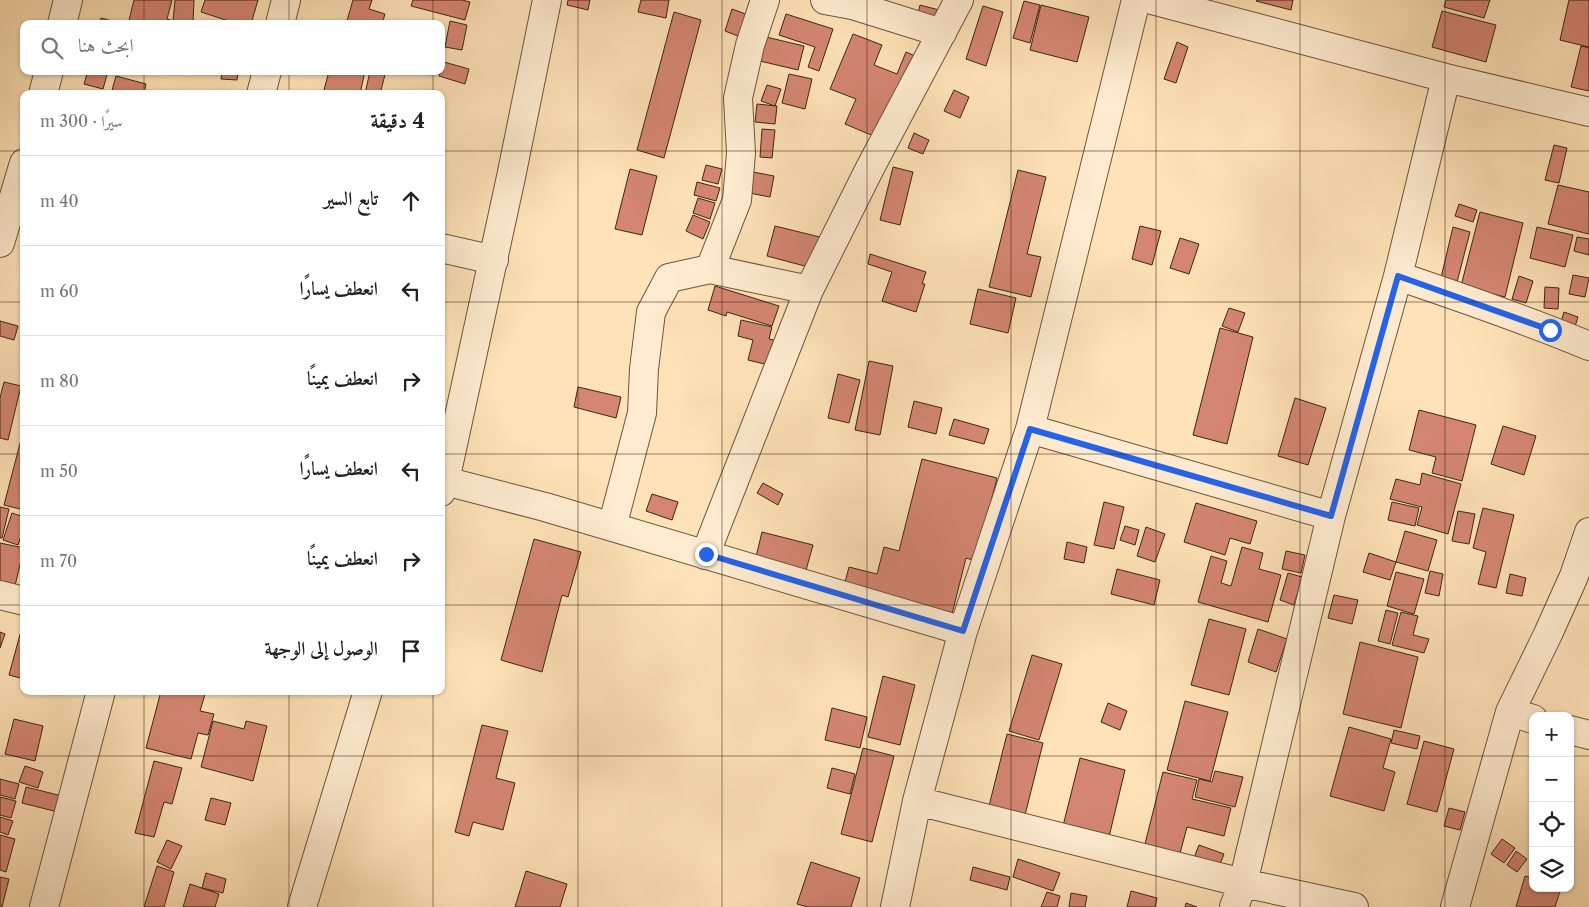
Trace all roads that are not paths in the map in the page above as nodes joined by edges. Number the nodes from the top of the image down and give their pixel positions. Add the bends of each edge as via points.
1 (68, 0) edge
2 (286, 0) edge
3 (547, 0) edge
4 (765, 0) edge
5 (825, 0) edge
6 (959, 0) edge
7 (1136, 0) edge
8 (1152, 0) edge
9 (63, 20) edge
10 (281, 20) edge
11 (942, 32) junction
12 (48, 75) edge
13 (266, 75) edge
14 (1446, 78) junction
15 (44, 90) edge
16 (262, 90) edge
17 (1589, 112) edge
18 (20, 176) edge
19 (0, 242) edge
20 (445, 249) edge
21 (494, 260) junction
22 (710, 269) junction
23 (1398, 276) junction
24 (809, 290) junction
25 (1589, 346) edge
26 (1030, 429) junction
27 (445, 477) edge
28 (445, 486) edge
29 (1331, 516) junction
30 (612, 527) junction
31 (1589, 532) edge
32 (706, 554) junction
33 (0, 595) edge
34 (20, 600) edge
35 (963, 631) junction
36 (100, 695) edge
37 (364, 695) edge
38 (1521, 715) edge
39 (1574, 731) edge
40 (1589, 735) edge
41 (917, 801) junction
42 (1238, 895) edge
43 (44, 907) edge
44 (302, 907) edge
45 (895, 907) edge
46 (1354, 907) edge
47 (1455, 907) edge

1 - 9 street
2 - 10 street
3 - 21 street
4 - 22 street via 750,45 738,98 741,153 737,200
5 - 11 street
6 - 11 street
7 - 26 street
8 - 14 street
11 - 24 street
12 - 15 street
13 - 16 street
14 - 17 street
14 - 23 street
18 - 19 street
20 - 21 street
21 - 27 street
22 - 24 street
22 - 30 street via 669,278 651,312 642,413
23 - 25 street
23 - 29 street
24 - 32 street
26 - 29 street
26 - 35 street
28 - 30 street via 545,507
29 - 42 street
30 - 32 street
31 - 38 street
32 - 35 street
33 - 34 street
35 - 41 street
36 - 43 street
37 - 44 street
38 - 47 street
39 - 40 street
41 - 42 street
41 - 45 street
42 - 46 street

